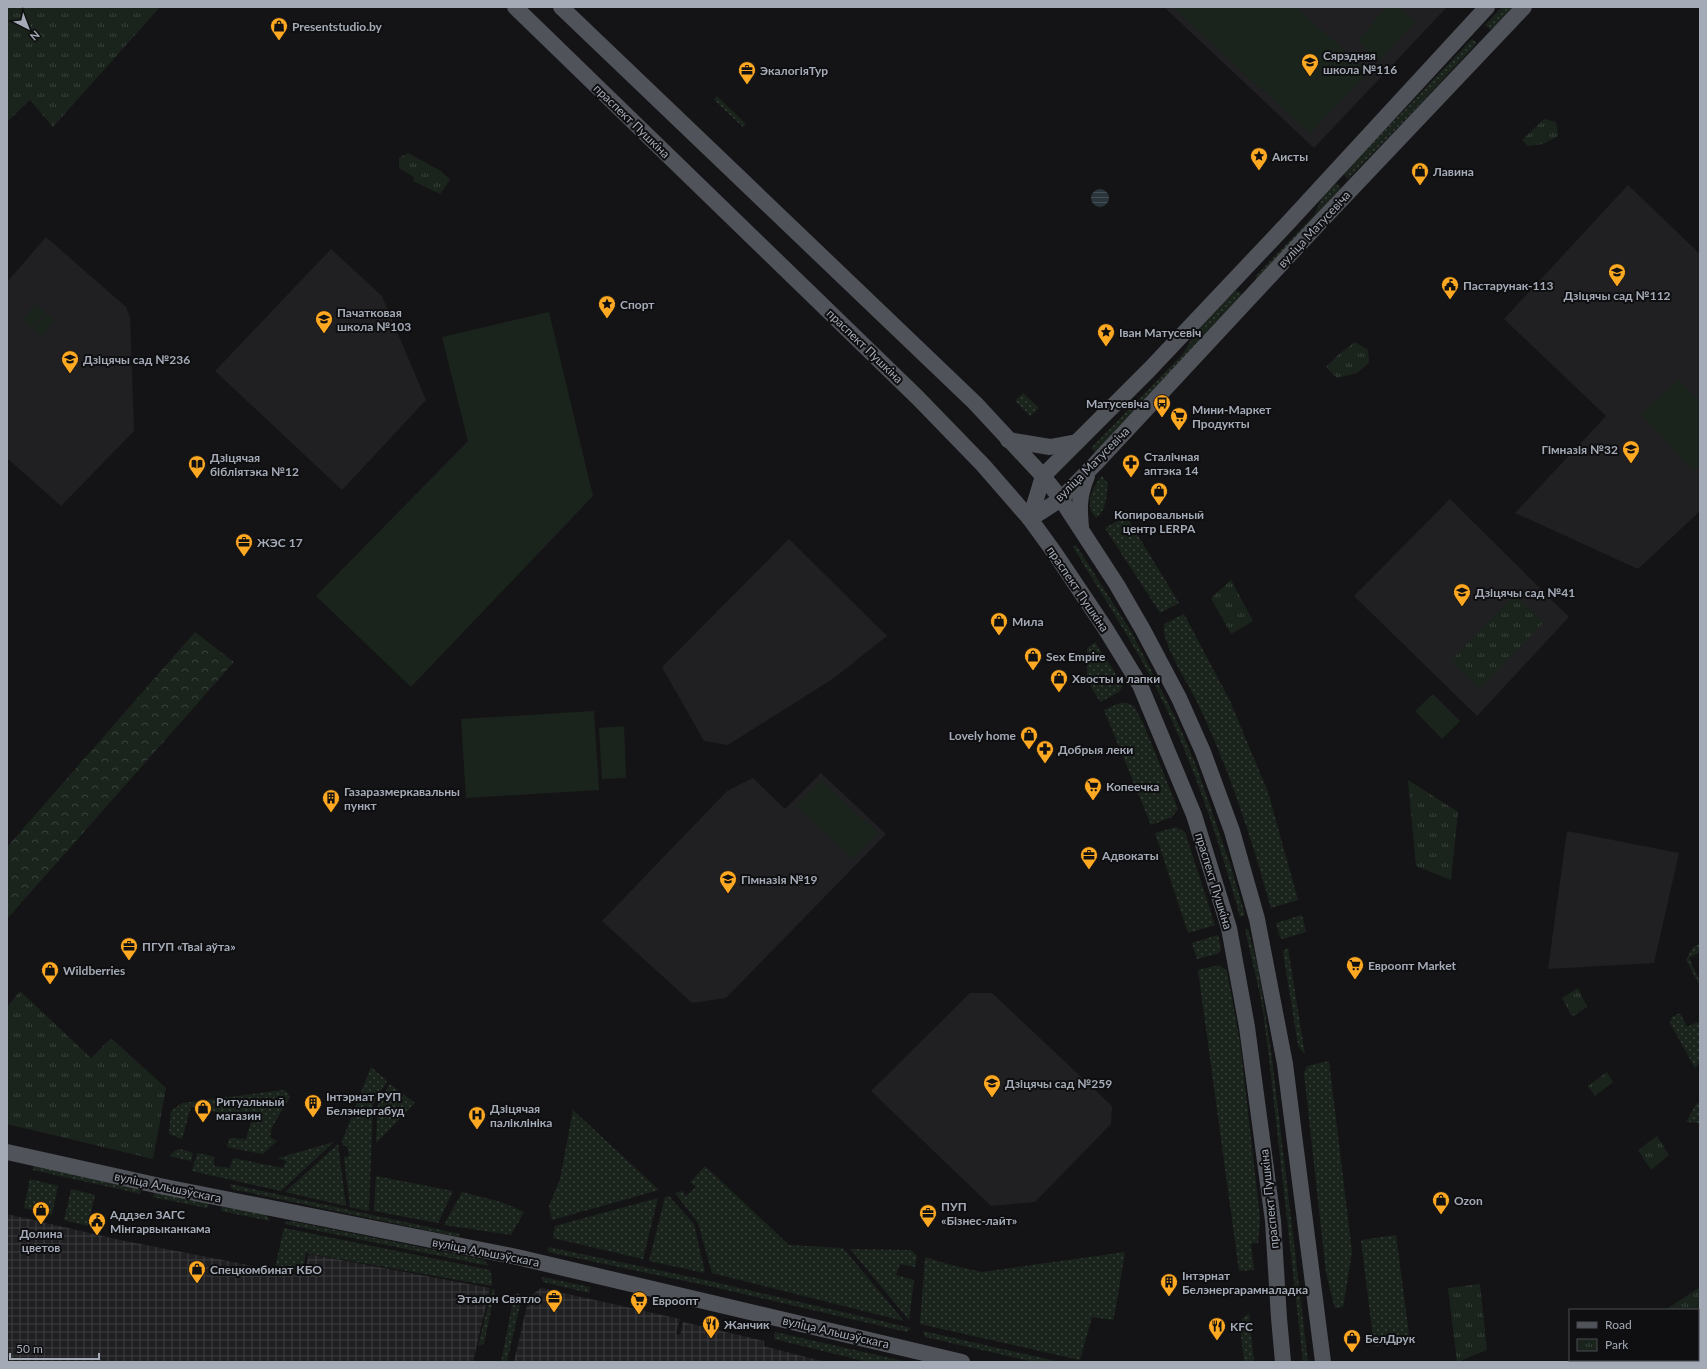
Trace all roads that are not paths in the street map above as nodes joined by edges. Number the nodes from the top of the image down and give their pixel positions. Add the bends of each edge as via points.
1 (515, 7) edge
2 (561, 7) edge
3 (1487, 7) edge
4 (1524, 7) edge
5 (1471, 25) junction
6 (1490, 43) junction
7 (1287, 224) junction
8 (1264, 282) junction
9 (1008, 440) junction
10 (1077, 442) junction
11 (1090, 469) junction
12 (1043, 476) junction
13 (1061, 499) junction
14 (1030, 519) junction
15 (1082, 532) junction
16 (7, 1152) edge
17 (962, 1362) edge
18 (1283, 1362) edge
19 (1323, 1362) edge

1 - 14 main road, праспект Пушкіна via 917,397 983,465
2 - 9 main road via 975,403
3 - 5 main road, вуліца Матусевіча
4 - 6 main road, вуліца Матусевіча
5 - 6 main road
5 - 7 main road, вуліца Матусевіча
6 - 8 main road, вуліца Матусевіча
7 - 8 main road via 1251,276 1250,281 1253,284
7 - 10 main road, вуліца Матусевіча
8 - 11 main road, вуліца Матусевіча
9 - 10 main road via 1050,447
9 - 12 main road
10 - 12 main road, вуліца Матусевіча
11 - 13 main road, вуліца Матусевіча
11 - 15 main road via 1080,495
12 - 13 main road
12 - 14 main road, вуліца Матусевіча
13 - 14 main road, вуліца Матусевіча
13 - 15 main road
14 - 18 main road, праспект Пушкіна via 1105,628 1140,685 1194,815 1214,872 1229,928 1248,1035 1273,1221
15 - 19 main road via 1121,592 1179,698 1203,752 1234,838 1261,938 1285,1064
16 - 17 main road, вуліца Альшэўскага via 160,1186 517,1257

